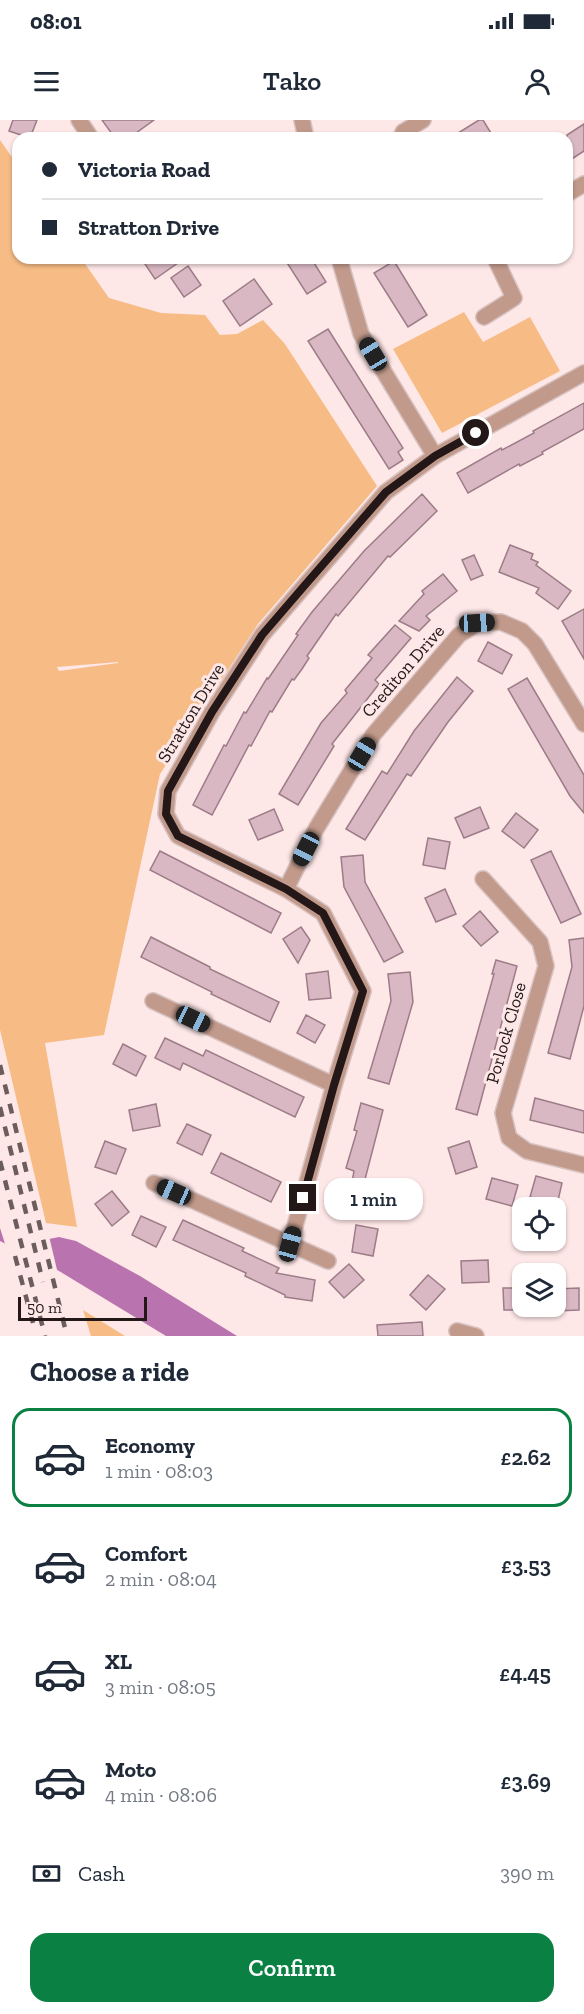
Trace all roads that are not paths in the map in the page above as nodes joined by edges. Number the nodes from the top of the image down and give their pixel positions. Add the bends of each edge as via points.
1 (423, 120) edge
2 (406, 132) edge
3 (341, 264) edge
4 (498, 264) edge
5 (484, 317) dead end
6 (584, 373) edge
7 (435, 456) junction
8 (584, 724) edge
9 (483, 879) dead end
10 (286, 889) junction
11 (153, 1001) dead end
12 (334, 1085) junction
13 (584, 1165) edge
14 (154, 1183) dead end
15 (290, 1244) junction
16 (328, 1261) dead end
17 (457, 1331) dead end
18 (476, 1336) edge

1 - 2 street
3 - 7 street via 361,334
4 - 5 street via 514,298
6 - 7 street, Stratton Drive
7 - 10 street, Stratton Drive via 386,492 262,635 212,712 168,791 166,814 178,836
8 - 10 street, Crediton Drive via 535,644 522,631 501,622 477,623 459,634 373,735 316,829
9 - 13 street, Porlock Close via 540,942 546,966 503,1113 509,1138 527,1151
10 - 12 street, Stratton Drive via 323,913 363,991
11 - 12 street
12 - 15 street, Stratton Drive
14 - 15 street
15 - 16 street
17 - 18 street

